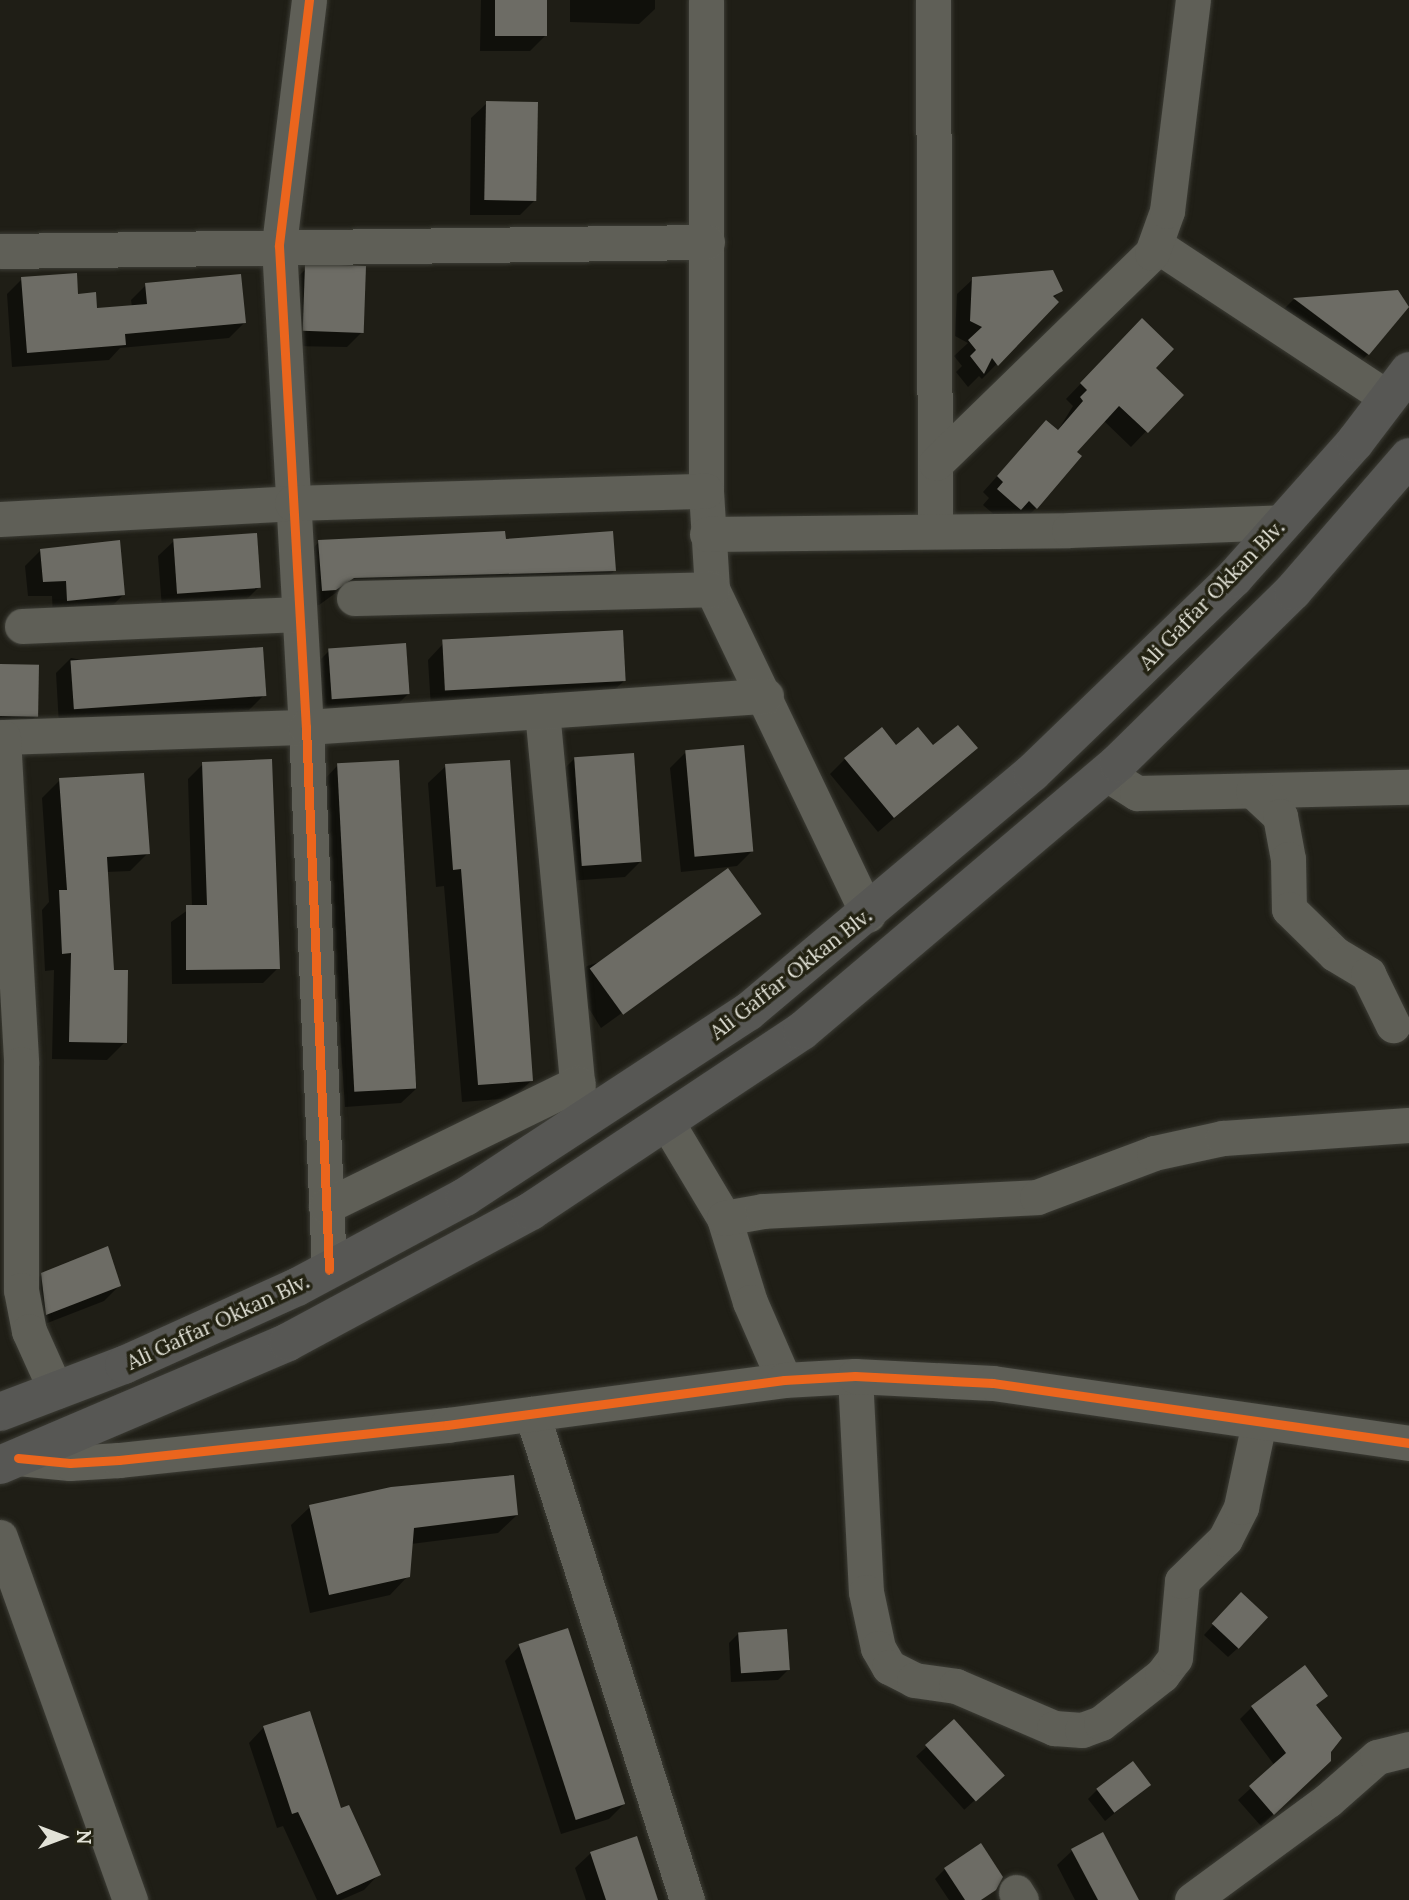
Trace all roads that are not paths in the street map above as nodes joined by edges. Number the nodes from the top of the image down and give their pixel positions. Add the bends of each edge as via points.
1 (309, 0) edge
2 (706, 0) edge
3 (933, 0) edge
4 (1193, 0) edge
5 (707, 242) junction
6 (1156, 245) junction
7 (279, 246) junction
8 (0, 251) edge
9 (1399, 384) edge
10 (936, 463) junction
11 (1407, 464) edge
12 (706, 491) junction
13 (292, 503) junction
14 (0, 519) edge
15 (1284, 522) junction
16 (935, 529) junction
17 (707, 534) junction
18 (712, 589) junction
19 (354, 598) dead end
20 (299, 614) junction
21 (22, 626) dead end
22 (766, 696) junction
23 (542, 711) junction
24 (306, 727) junction
25 (2, 737) edge
26 (1105, 773) junction
27 (1409, 787) edge
28 (1253, 791) junction
29 (868, 914) junction
30 (1393, 1025) dead end
31 (578, 1083) junction
32 (582, 1121) junction
33 (666, 1121) junction
34 (1409, 1125) edge
35 (326, 1206) junction
36 (724, 1218) junction
37 (329, 1270) junction
38 (855, 1376) junction
39 (783, 1380) junction
40 (56, 1391) junction
41 (0, 1412) edge
42 (532, 1414) junction
43 (1259, 1422) junction
44 (1409, 1443) edge
45 (9, 1462) edge
46 (0, 1537) edge
47 (1409, 1749) edge
48 (130, 1900) edge
49 (687, 1900) edge
50 (1192, 1900) edge

1 - 7 street
2 - 5 street
3 - 10 street
4 - 6 street via 1167,211
5 - 7 street
5 - 12 street
6 - 9 street
6 - 10 street
7 - 8 street
7 - 13 street
9 - 15 main road, Ali Gaffar Okkan Blv.
10 - 16 street
11 - 26 main road, Ali Gaffar Okkan Blv. via 1293,591
12 - 13 street
12 - 17 street
13 - 14 street
13 - 20 street
15 - 16 street
15 - 29 main road, Ali Gaffar Okkan Blv. via 1234,578 1032,773
16 - 17 street
17 - 18 street
18 - 19 street
18 - 22 street
20 - 21 street
20 - 24 street
22 - 23 street
22 - 29 street
23 - 24 street
23 - 31 street
24 - 25 street
24 - 35 street
25 - 40 street via 21,1064 21,1290 29,1331
26 - 28 street via 1137,793
26 - 33 main road, Ali Gaffar Okkan Blv. via 802,1031
27 - 28 street
28 - 30 street via 1280,816 1288,859 1289,909 1335,954 1368,974
29 - 32 main road, Ali Gaffar Okkan Blv. via 748,1012
31 - 32 street
31 - 35 street
32 - 37 main road, Ali Gaffar Okkan Blv. via 464,1197
33 - 36 street
33 - 45 main road, Ali Gaffar Okkan Blv. via 531,1211 288,1342
34 - 36 street via 1223,1138 1154,1153 1037,1197 762,1211
35 - 37 street
36 - 39 street via 750,1302
37 - 40 main road, Ali Gaffar Okkan Blv. via 124,1365
38 - 39 street
38 - 43 street via 993,1383
38 - 43 street via 866,1592 878,1648 889,1668 914,1680 956,1686 1054,1728 1082,1730 1101,1723 1162,1675 1175,1658 1182,1581 1225,1539 1241,1507
39 - 42 street
40 - 41 main road, Ali Gaffar Okkan Blv.
42 - 45 street via 119,1460
42 - 49 street
43 - 44 street
46 - 48 street
47 - 50 street via 1377,1757 1328,1800

